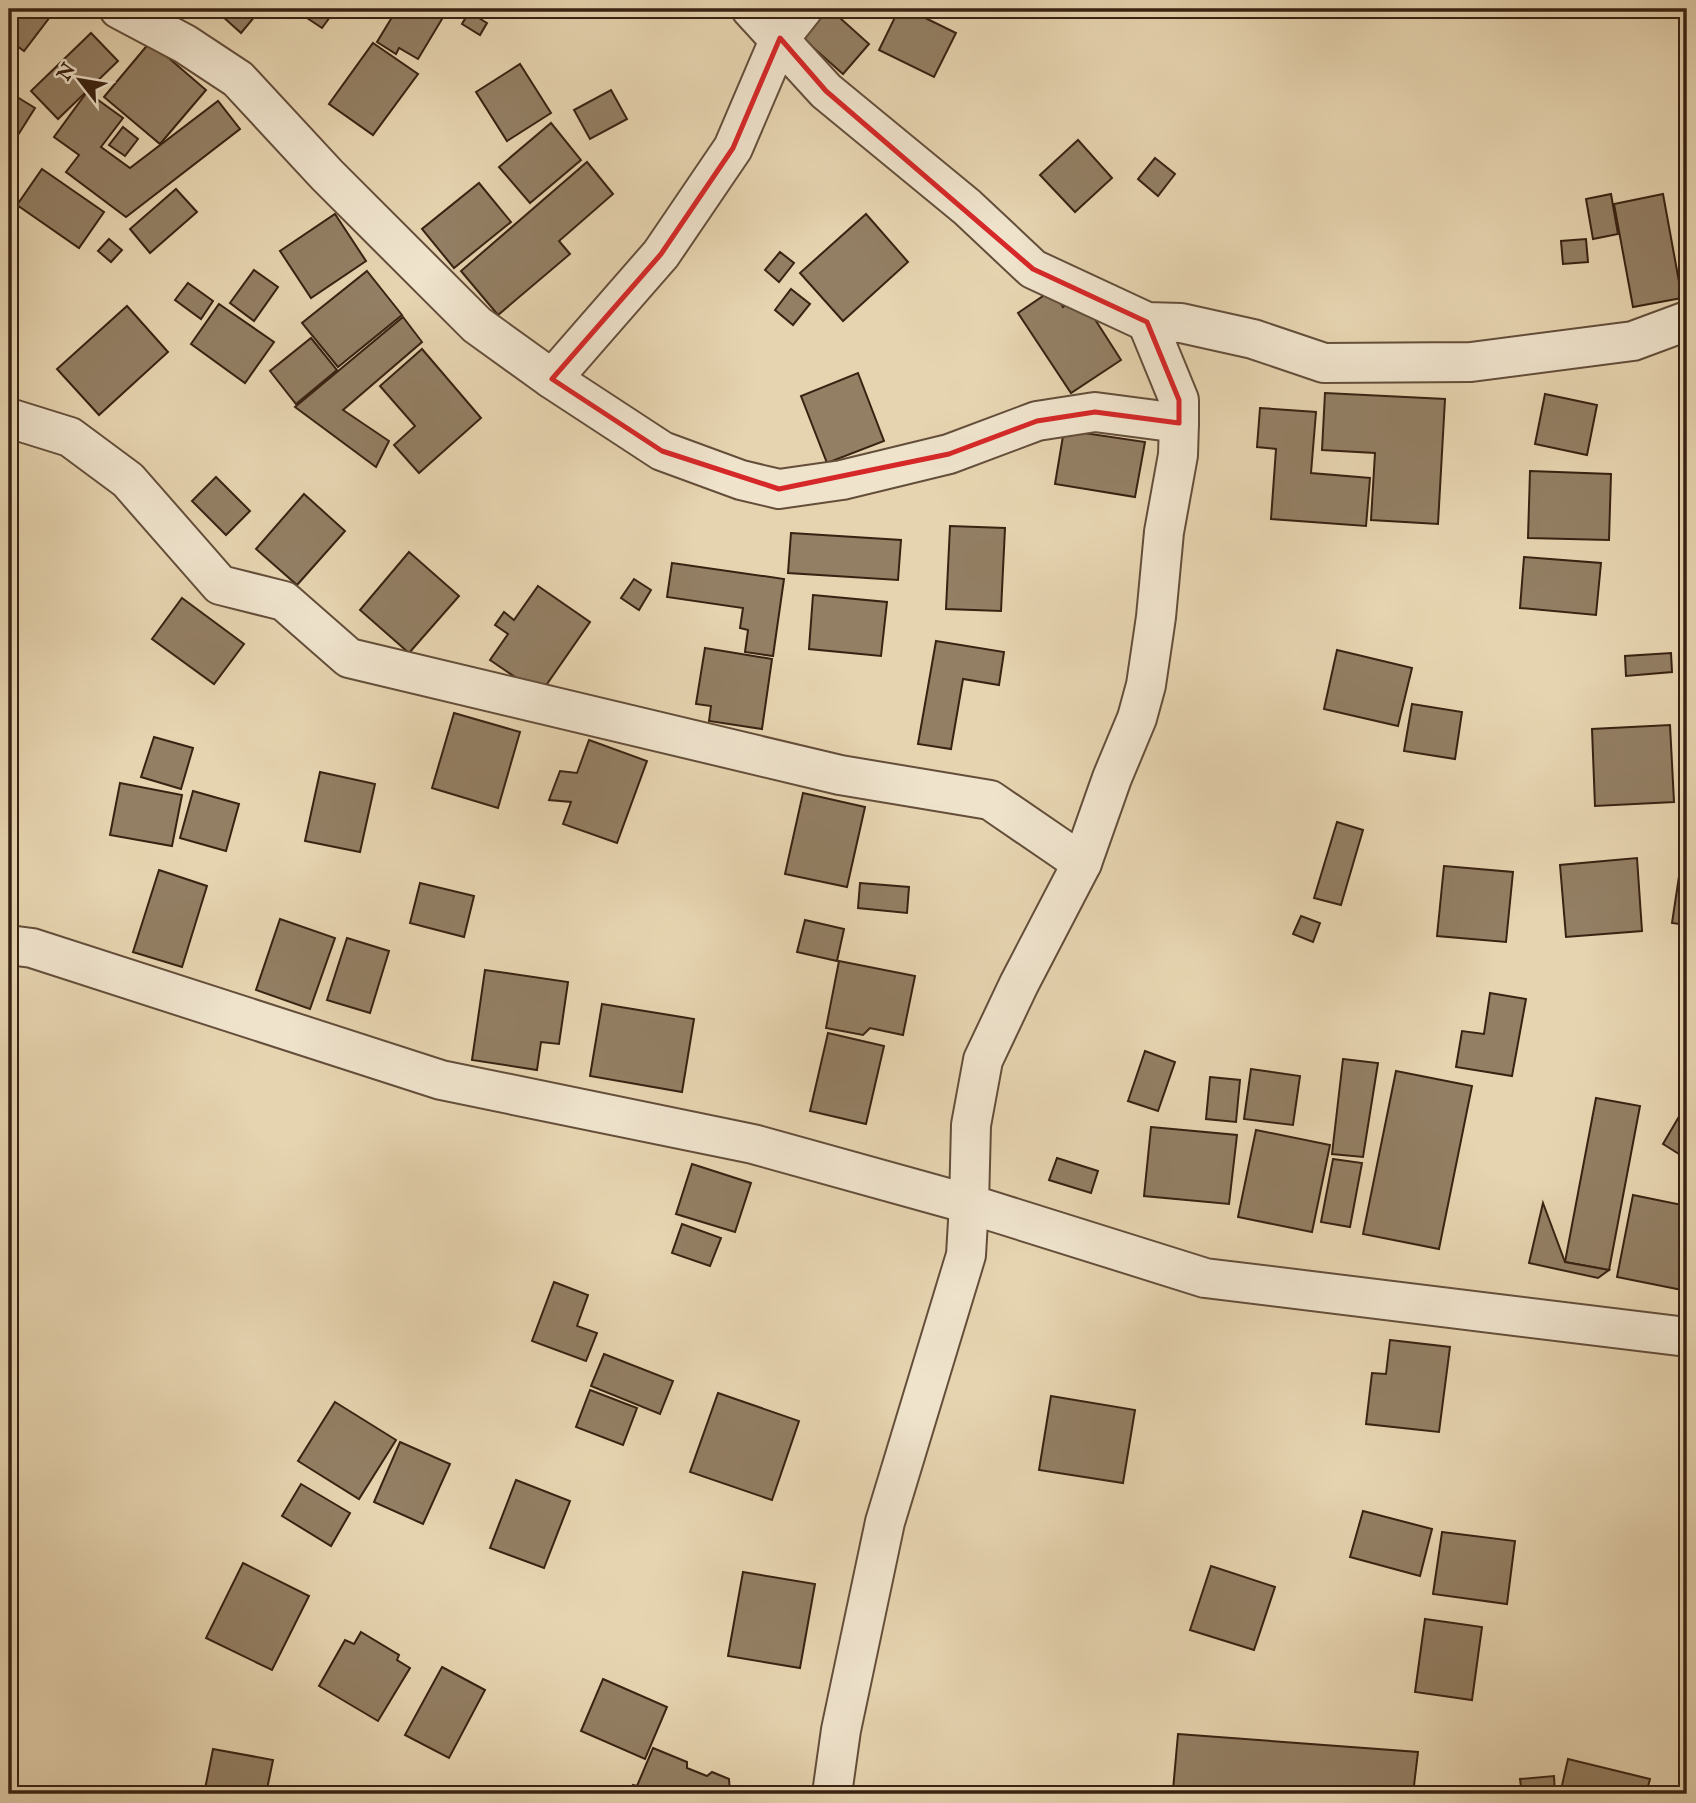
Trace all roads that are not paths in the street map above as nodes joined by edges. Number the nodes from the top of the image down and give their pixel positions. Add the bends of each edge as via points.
1 (119, 9) edge
2 (751, 9) edge
3 (803, 9) edge
4 (780, 38) junction
5 (1687, 321) edge
6 (1147, 322) junction
7 (552, 379) junction
8 (9, 418) edge
9 (1179, 424) junction
10 (1082, 863) junction
11 (9, 945) edge
12 (969, 1204) junction
13 (1687, 1337) edge
14 (832, 1794) edge

1 - 7 street via 238,79 477,325
2 - 4 street
3 - 4 street
4 - 6 street via 826,91 967,207 1033,269
4 - 7 street via 733,148 661,254
5 - 6 street via 1633,341 1471,362 1324,363 1253,339 1181,323
6 - 9 street via 1179,400
7 - 9 street via 662,451 779,489 842,480 949,454 1037,421 1095,412
8 - 10 street via 70,438 128,480 220,585 284,601 349,658 840,775 990,800
9 - 10 street via 1146,685 1138,718
10 - 12 street via 983,1060 971,1125
11 - 12 street via 32,948 441,1080 753,1144
12 - 13 street via 1205,1278
12 - 14 street via 966,1255 885,1522

